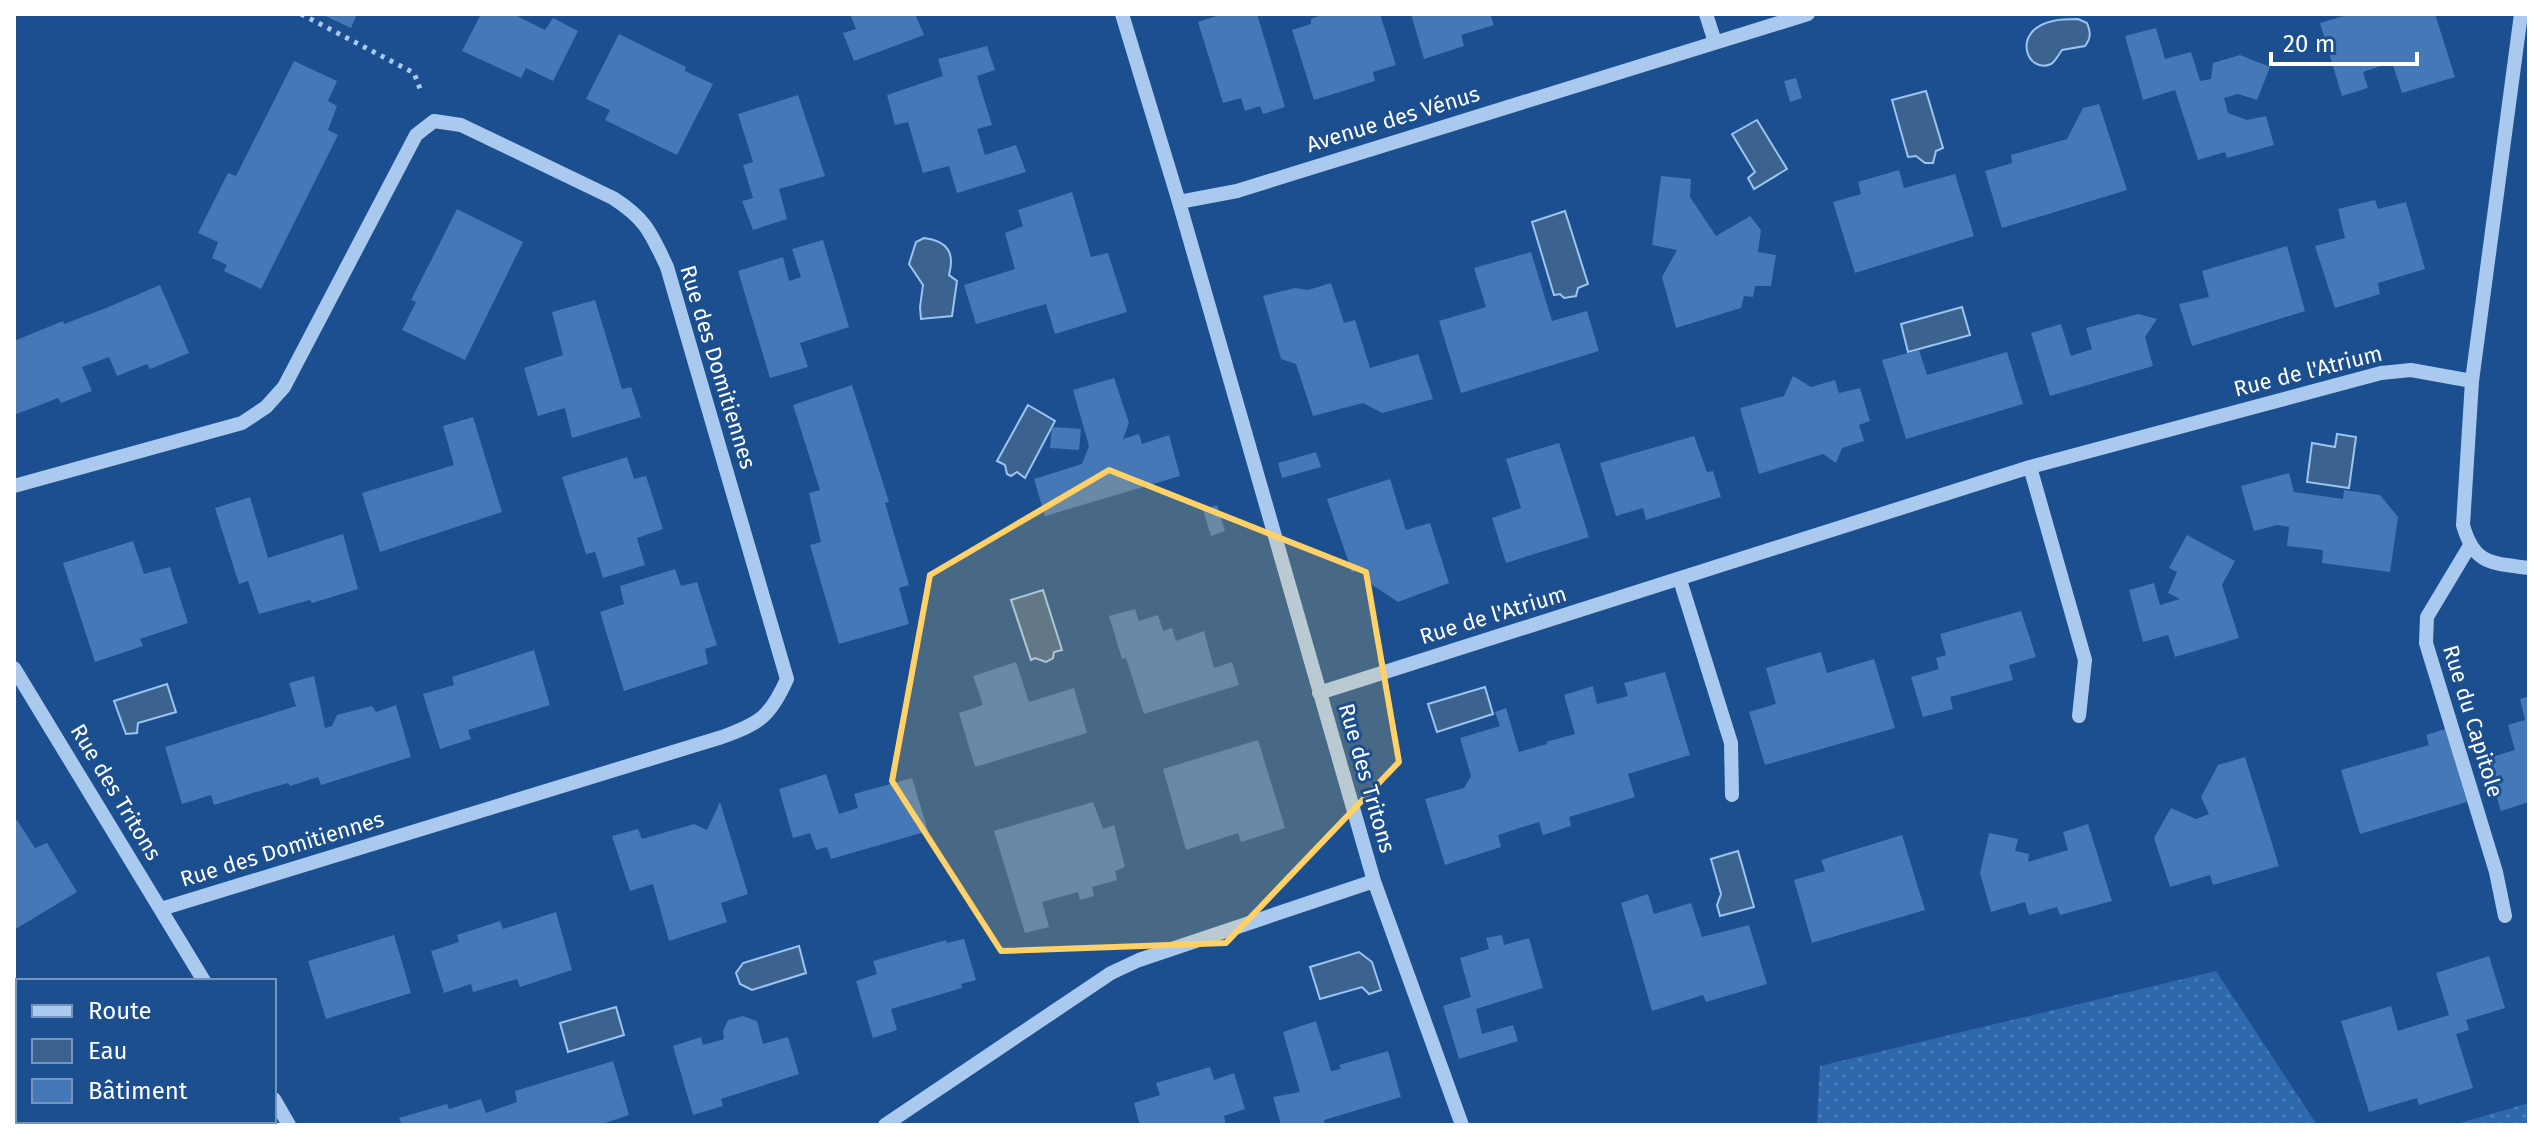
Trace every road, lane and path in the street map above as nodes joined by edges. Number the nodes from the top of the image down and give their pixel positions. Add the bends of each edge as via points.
1 (301, 14) edge
2 (1122, 14) edge
3 (1706, 14) edge
4 (1808, 14) edge
5 (2521, 14) edge
6 (1715, 42) junction
7 (434, 121) junction
8 (1179, 202) junction
9 (2472, 381) junction
10 (2030, 467) junction
11 (14, 486) edge
12 (2469, 547) junction
13 (2529, 568) edge
14 (1680, 580) junction
15 (14, 668) edge
16 (1319, 693) junction
17 (2079, 716) dead end
18 (1732, 795) dead end
19 (1374, 881) junction
20 (161, 909) junction
21 (2505, 916) dead end
22 (203, 979) edge
23 (276, 1102) edge
24 (289, 1125) edge
25 (885, 1125) edge
26 (1462, 1125) edge

1 - 7 path via 414,73
2 - 8 street
3 - 6 street
4 - 6 street, Avenue des Vénus
5 - 9 street
6 - 8 street, Avenue des Vénus via 1237,191
7 - 11 street via 416,135 284,387 266,407 242,423
7 - 20 street, Rue des Domitiennes via 461,125 613,198 649,227 674,290 787,679 776,703 755,725
8 - 16 street, Rue des Tritons
9 - 10 street, Rue de l'Atrium via 2411,370 2381,373
9 - 12 street via 2463,525
10 - 14 street, Rue de l'Atrium
10 - 17 street via 2085,660
12 - 13 street via 2491,563
12 - 21 street, Rue du Capitole via 2427,617 2426,643
14 - 16 street, Rue de l'Atrium
14 - 18 street via 1731,743
15 - 20 street, Rue des Tritons
16 - 19 street, Rue des Tritons
19 - 25 street, Rue des Tritons via 1111,973
19 - 26 street
20 - 22 street, Rue des Tritons
23 - 24 street

